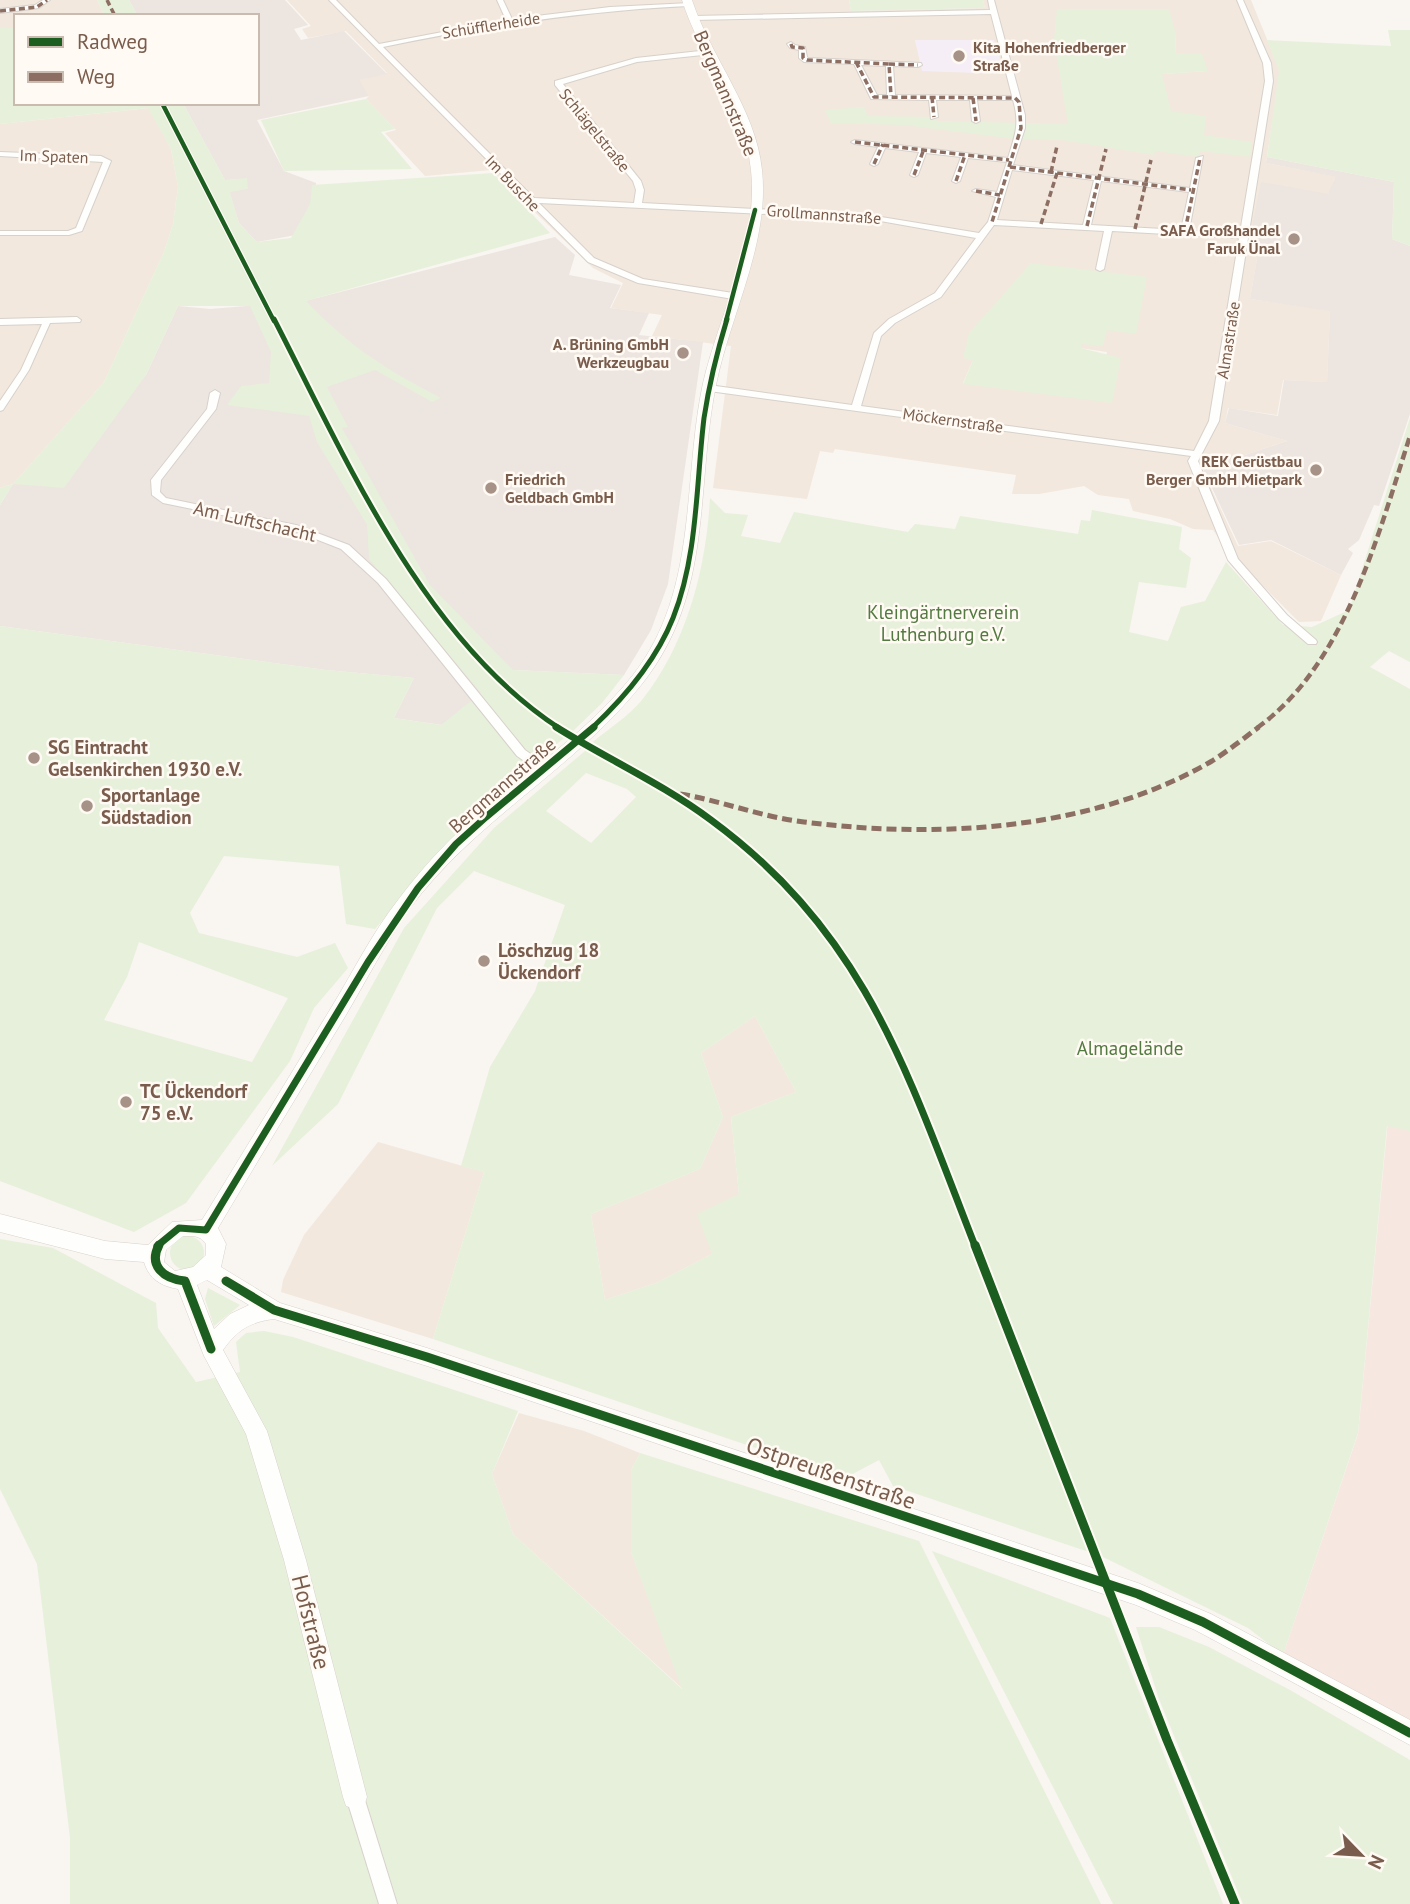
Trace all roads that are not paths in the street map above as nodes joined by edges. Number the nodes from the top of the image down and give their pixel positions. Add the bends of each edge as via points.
1 (47, 0) edge
2 (332, 0) edge
3 (500, 0) edge
4 (606, 0) edge
5 (991, 0) edge
6 (1240, 0) edge
7 (688, 2) edge
8 (611, 9) junction
9 (0, 10) edge
10 (994, 12) junction
11 (694, 18) junction
12 (510, 22) junction
13 (792, 44) dead end
14 (378, 47) junction
15 (709, 52) junction
16 (856, 62) junction
17 (889, 64) junction
18 (918, 65) dead end
19 (891, 96) junction
20 (932, 97) junction
21 (973, 98) junction
22 (1015, 98) junction
23 (934, 117) dead end
24 (976, 121) dead end
25 (1020, 128) joint
26 (855, 142) dead end
27 (881, 148) junction
28 (924, 149) junction
29 (0, 154) edge
30 (965, 155) junction
31 (1200, 158) dead end
32 (874, 164) dead end
33 (1009, 164) junction
34 (914, 174) dead end
35 (1098, 178) junction
36 (956, 181) dead end
37 (1191, 190) junction
38 (976, 191) dead end
39 (1000, 195) junction
40 (530, 200) junction
41 (638, 204) junction
42 (755, 210) junction
43 (992, 222) junction
44 (1087, 226) junction
45 (1109, 227) junction
46 (1185, 231) junction
47 (0, 233) edge
48 (981, 236) junction
49 (1244, 236) junction
50 (1100, 270) dead end
51 (733, 296) junction
52 (77, 320) dead end
53 (0, 321) edge
54 (47, 321) junction
55 (709, 388) junction
56 (215, 393) dead end
57 (856, 406) junction
58 (0, 408) edge
59 (1196, 454) junction
60 (1312, 642) dead end
61 (544, 769) junction
62 (0, 1223) edge
63 (206, 1230) junction
64 (154, 1254) junction
65 (208, 1270) junction
66 (185, 1281) junction
67 (274, 1310) junction
68 (211, 1349) junction
69 (1410, 1733) edge
70 (355, 1797) joint
71 (388, 1904) edge

1 - 9 street via 37,8
2 - 14 street, Im Busche
3 - 12 street
4 - 8 street
5 - 10 street
6 - 49 street, Almastraße via 1267,63 1269,80
7 - 8 street, Schüfflerheide
7 - 11 street, Bergmannstraße
8 - 12 street, Schüfflerheide
10 - 11 street
10 - 22 street
11 - 15 street, Bergmannstraße
12 - 14 street, Schüfflerheide
13 - 16 street via 803,48 804,59
14 - 40 street, Im Busche
15 - 41 street, Schlägelstraße via 638,60 558,83 637,181
15 - 42 street, Bergmannstraße via 753,149 758,173
16 - 17 street
16 - 19 street via 874,97
17 - 18 street
17 - 19 street
19 - 20 street
20 - 21 street
20 - 23 street
21 - 22 street
21 - 24 street
22 - 25 street
25 - 33 street
26 - 27 street
27 - 28 street via 902,155 905,147
27 - 32 street
28 - 30 street
28 - 34 street
29 - 47 street, Im Spaten via 107,161 79,229
30 - 33 street
30 - 36 street
31 - 37 street
33 - 35 street
33 - 39 street
35 - 37 street
35 - 44 street
37 - 46 street
38 - 39 street
39 - 43 street
40 - 41 street, Grollmannstraße
40 - 51 street, Im Busche via 581,252 611,271 655,285
41 - 42 street, Grollmannstraße
42 - 48 street, Grollmannstraße via 890,219
42 - 51 street, Bergmannstraße
43 - 44 street
43 - 48 street
44 - 45 street
45 - 46 street
45 - 50 street
46 - 49 street
48 - 57 street via 938,295 877,335
49 - 59 street, Almastraße via 1214,421
51 - 55 street, Bergmannstraße
52 - 54 street
53 - 54 street
54 - 58 street via 25,370
55 - 57 street, Möckernstraße
55 - 61 street, Bergmannstraße via 689,555 669,627 621,700
56 - 61 street, Am Luftschacht via 211,409 156,480 155,493 163,500 293,527 345,547 382,581 521,753
57 - 59 street, Möckernstraße
59 - 60 street via 1193,461 1200,483 1233,560 1283,617
61 - 63 street, Bergmannstraße via 474,827 401,908
62 - 64 street via 105,1250
63 - 64 street via 179,1228 162,1239
63 - 65 street via 217,1243
64 - 66 street via 158,1272
65 - 66 street
65 - 67 street, Ostpreußenstraße
66 - 68 street, Hofstraße
67 - 68 street via 250,1312 237,1320
67 - 69 street, Ostpreußenstraße via 1138,1594 1203,1622
68 - 70 street, Hofstraße via 256,1431 295,1560
70 - 71 street, Hofstraße

